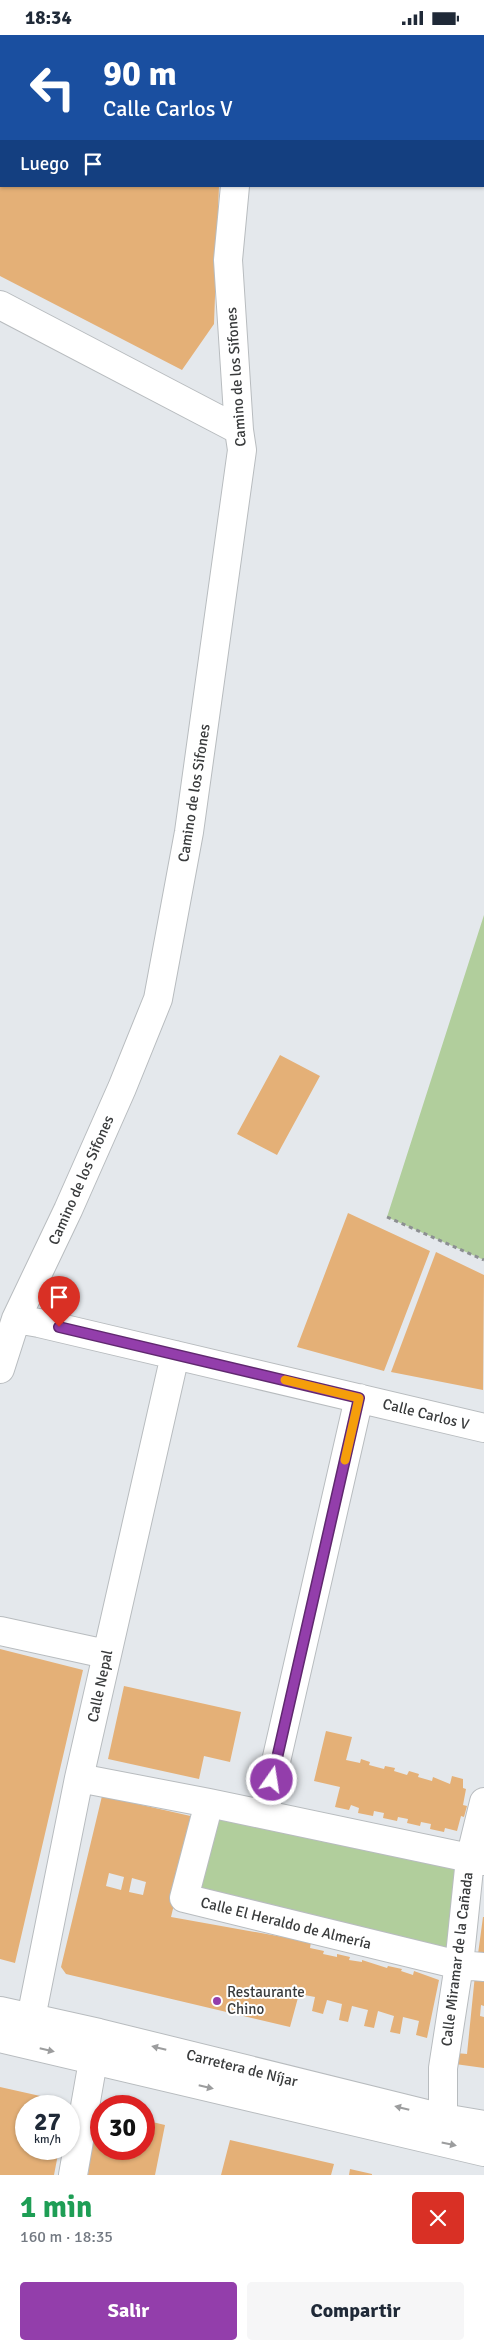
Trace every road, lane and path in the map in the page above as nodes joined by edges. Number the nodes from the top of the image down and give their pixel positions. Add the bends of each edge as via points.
1 (235, 187) edge
2 (0, 305) edge
3 (239, 430) junction
4 (387, 1217) dead end
5 (484, 1260) edge
6 (16, 1319) junction
7 (176, 1355) junction
8 (0, 1369) edge
9 (359, 1398) junction
10 (484, 1428) edge
11 (0, 1631) edge
12 (106, 1655) junction
13 (79, 1778) junction
14 (484, 1802) edge
15 (209, 1803) junction
16 (264, 1814) junction
17 (477, 1860) edge
18 (472, 1966) edge
19 (0, 2011) edge
20 (30, 2018) junction
21 (0, 2038) edge
22 (93, 2061) junction
23 (443, 2118) junction
24 (484, 2125) edge
25 (484, 2152) edge
26 (72, 2175) edge

1 - 3 street, Camino de los Sifones via 228,260
2 - 3 street
3 - 6 street, Camino de los Sifones via 242,450 208,700 189,832 158,999 72,1202
4 - 5 path
6 - 7 street, Calle Carlos V
6 - 8 street, Camino de los Sifones
7 - 9 street, Calle Carlos V
7 - 12 street, Calle Nepal
9 - 10 street, Calle Carlos V
9 - 16 street
11 - 12 street
12 - 13 street, Calle Nepal
13 - 15 street
13 - 20 street, Calle Nepal
14 - 17 street, Calle Miramar de la Cañada
15 - 16 street
15 - 18 street, Calle El Heraldo de Almería via 184,1898
16 - 17 street
17 - 18 street, Calle Miramar de la Cañada
18 - 23 street, Calle Miramar de la Cañada via 443,2068
19 - 20 street, Carretera de Níjar
23 -> 20 street, Carretera de Níjar
21 -> 22 street, Carretera de Níjar
22 -> 25 street, Carretera de Níjar
22 - 26 street
23 - 24 street, Carretera de Níjar

